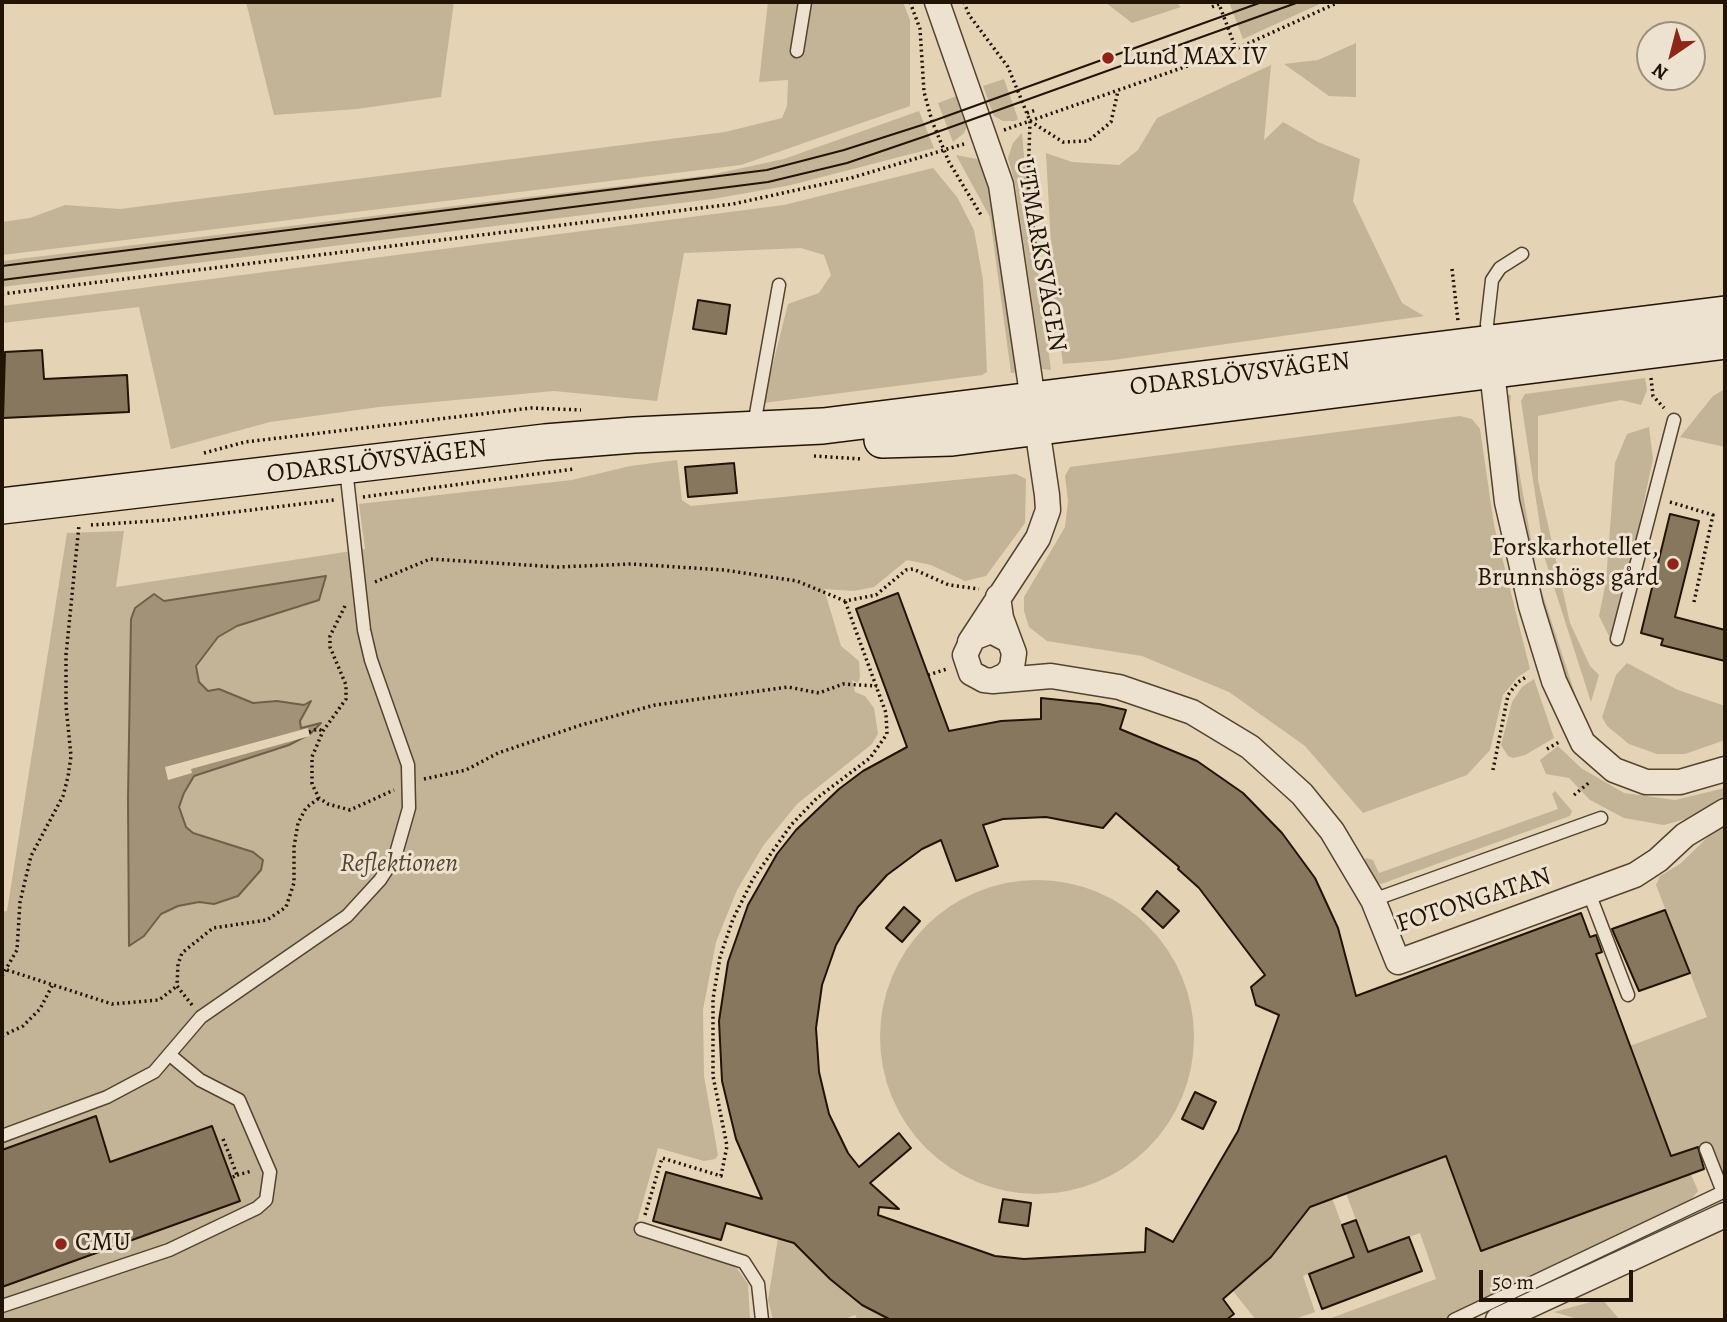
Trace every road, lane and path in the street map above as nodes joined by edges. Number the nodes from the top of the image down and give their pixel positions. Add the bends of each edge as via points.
1 (805, 2) edge
2 (911, 2) edge
3 (937, 2) edge
4 (964, 2) edge
5 (1339, 2) edge
6 (1212, 7) dead end
7 (1231, 39) junction
8 (1225, 41) dead end
9 (1236, 49) junction
10 (797, 51) dead end
11 (1118, 91) junction
12 (1036, 110) dead end
13 (1027, 113) junction
14 (1030, 121) junction
15 (987, 137) junction
16 (944, 150) junction
17 (985, 225) dead end
18 (1522, 254) dead end
19 (1452, 270) dead end
20 (1038, 274) dead end
21 (779, 285) dead end
22 (2, 294) edge
23 (1725, 314) edge
24 (1458, 327) dead end
25 (1725, 341) edge
26 (1491, 356) junction
27 (1650, 372) dead end
28 (1035, 414) junction
29 (1674, 420) joint
30 (753, 430) junction
31 (583, 466) dead end
32 (347, 482) junction
33 (1654, 498) junction
34 (2, 506) edge
35 (359, 590) junction
36 (992, 593) junction
37 (845, 601) junction
38 (1694, 602) dead end
39 (1618, 639) dead end
40 (970, 642) junction
41 (1011, 644) junction
42 (947, 669) dead end
43 (1537, 674) dead end
44 (928, 675) dead end
45 (1051, 677) junction
46 (993, 681) junction
47 (877, 686) junction
48 (323, 731) junction
49 (309, 732) dead end
50 (1563, 740) dead end
51 (1547, 749) dead end
52 (1725, 769) edge
53 (1493, 770) dead end
54 (1598, 775) dead end
55 (409, 783) junction
56 (1574, 795) dead end
57 (319, 798) junction
58 (1725, 811) edge
59 (1601, 818) dead end
60 (1589, 893) junction
61 (1373, 901) junction
62 (7, 970) junction
63 (2, 976) edge
64 (52, 986) junction
65 (177, 986) junction
66 (1628, 995) dead end
67 (201, 1017) junction
68 (2, 1036) edge
69 (170, 1055) junction
70 (2, 1136) edge
71 (223, 1139) dead end
72 (1706, 1149) dead end
73 (231, 1178) dead end
74 (1724, 1199) edge
75 (641, 1229) joint
76 (2, 1306) edge
77 (762, 1320) edge
78 (1454, 1320) edge
79 (1498, 1320) edge

1 - 10 lane
2 - 16 path via 920,29 924,92
3 - 15 street, UTMARKSVÄGEN
4 - 13 path via 968,15 1008,66
5 - 9 path
6 - 7 path via 1219,4
7 - 8 path
7 - 9 path
9 - 11 path
11 - 14 path
11 - 14 path via 1111,122 1088,141 1063,142
12 - 13 path
13 - 14 path
14 - 15 path
14 - 20 path via 1028,183
15 - 28 street, UTMARKSVÄGEN via 1006,204
16 - 17 path
16 - 22 path via 851,178 733,204
18 - 26 lane via 1500,268 1492,280 1487,324
19 - 24 path
21 - 30 lane
23 - 26 main road, ODARSLÖVSVÄGEN
25 - 26 main road, ODARSLÖVSVÄGEN
26 - 28 main road, ODARSLÖVSVÄGEN via 1377,386
26 - 52 street via 1507,502 1531,606 1554,681 1583,743 1614,770 1646,782 1680,782
27 - 29 path via 1653,396
28 - 30 main road, ODARSLÖVSVÄGEN via 952,438 871,440
28 - 36 street via 1047,495 1044,526
29 - 33 lane
30 - 32 main road, ODARSLÖVSVÄGEN via 545,442
31 - 32 path via 526,477
32 - 34 main road, ODARSLÖVSVÄGEN
32 - 35 lane
32 - 62 path via 131,523 79,525 66,655 68,777 63,796 31,856 20,902 17,950
33 - 38 path via 1713,515
33 - 39 lane
35 - 37 path via 430,559 724,570 797,581
35 - 48 path via 340,611 330,636 346,699
35 - 55 lane via 371,660 405,747
36 - 37 path via 949,585 913,569 876,595
36 - 40 street
36 - 41 street
37 - 47 path
40 - 41 street via 991,631
40 - 46 street via 965,655 968,669
41 - 45 street, FOTONGATAN via 1033,667
41 - 46 street via 1012,667
42 - 44 path
43 - 53 path via 1518,682 1508,695
45 - 46 street, FOTONGATAN
45 - 61 street, FOTONGATAN via 1119,687 1171,703 1250,747 1321,816
47 - 55 path via 843,684 819,693 788,687 655,705 522,745 466,770
47 - 75 path via 887,713 887,734 870,758 817,798 791,825 753,878 720,957 713,999 712,1076 727,1146 721,1176 662,1158
48 - 49 path
48 - 57 path via 310,767
50 - 51 path
54 - 56 path
55 - 57 path via 350,810
55 - 67 lane via 401,842 369,894 347,916
57 - 65 path via 306,808 298,823 294,883 286,907 267,920 213,928 202,934 182,953
58 - 60 street, FOTONGATAN via 1685,835 1635,875
59 - 61 lane
60 - 61 street, FOTONGATAN via 1398,961
60 - 66 lane
62 - 63 path
62 - 64 path
64 - 65 path via 113,1004 133,1004 159,1000
64 - 68 path via 40,1010 23,1026
65 - 67 path
67 - 69 lane
69 - 70 lane via 154,1072 122,1091
69 - 76 lane via 200,1080 239,1100 270,1171 266,1200 169,1250
71 - 73 path via 237,1175
72 - 74 lane
74 - 78 lane
74 - 79 street
75 - 77 lane via 744,1262 758,1284

